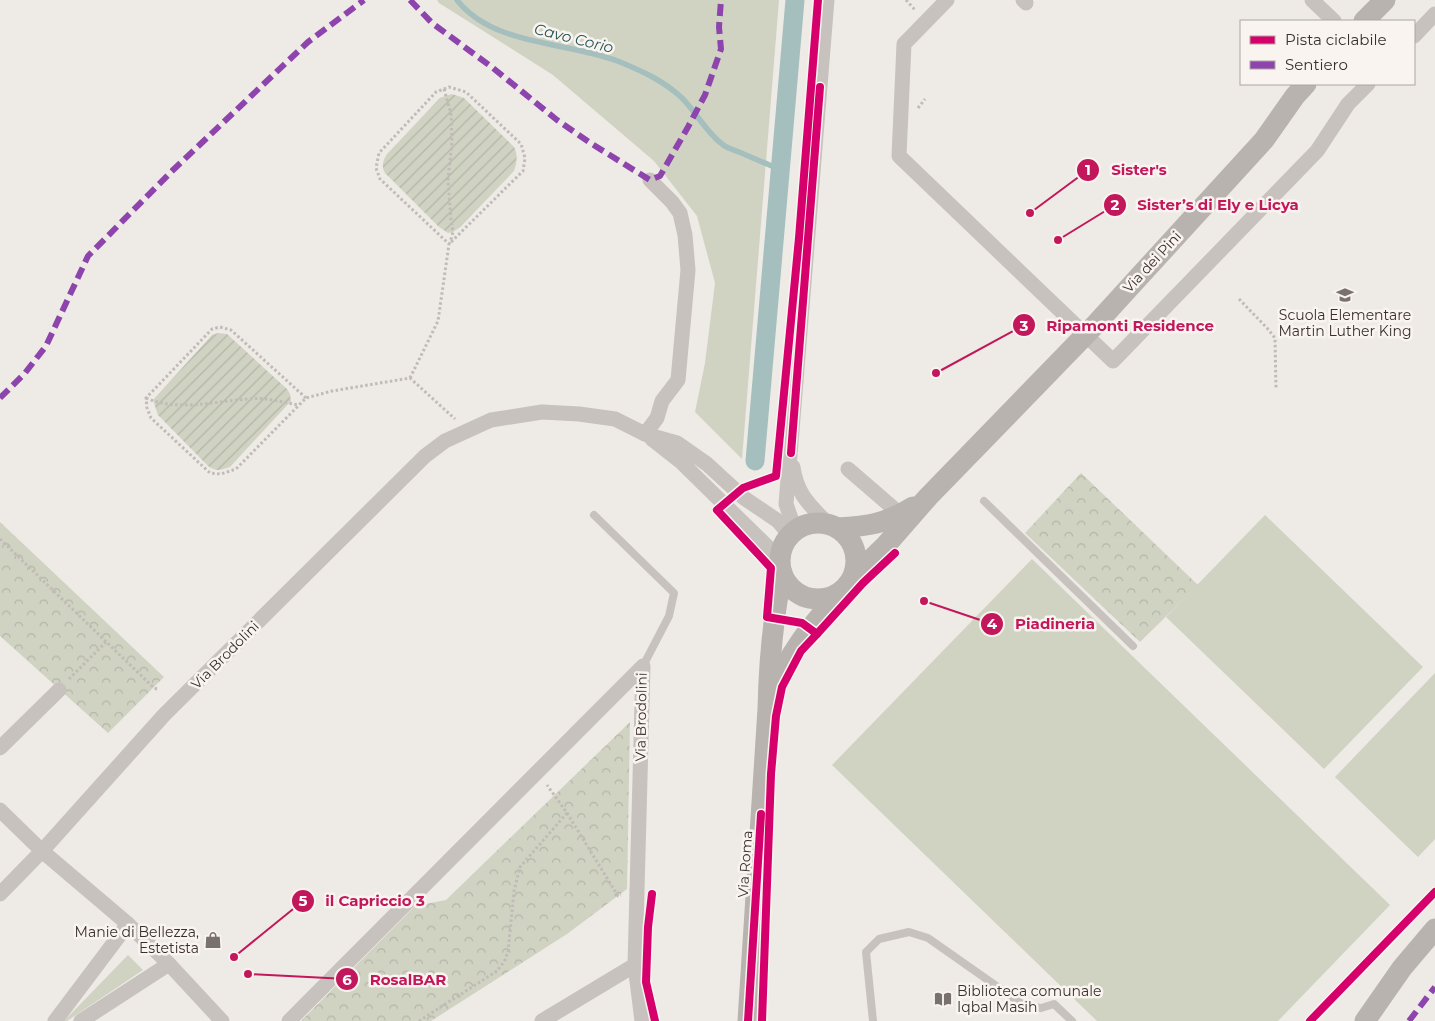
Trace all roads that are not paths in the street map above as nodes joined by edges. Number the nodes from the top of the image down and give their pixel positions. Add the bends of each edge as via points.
1 (827, 0) edge
2 (947, 0) edge
3 (1312, 0) edge
4 (1385, 0) edge
5 (1435, 14) edge
6 (1333, 20) edge
7 (1365, 20) edge
8 (1415, 35) edge
9 (1305, 85) edge
10 (1367, 85) edge
11 (650, 180) dead end
12 (1085, 335) junction
13 (645, 434) junction
14 (791, 453) junction
15 (848, 469) dead end
16 (928, 497) junction
17 (984, 501) dead end
18 (900, 514) junction
19 (594, 515) dead end
20 (833, 526) junction
21 (792, 533) junction
22 (781, 566) junction
23 (849, 583) junction
24 (1133, 646) dead end
25 (643, 666) junction
26 (59, 690) road end
27 (768, 709) junction
28 (0, 748) edge
29 (0, 810) edge
30 (42, 851) junction
31 (0, 894) edge
32 (128, 924) junction
33 (1435, 929) edge
34 (169, 964) junction
35 (635, 965) junction
36 (55, 1021) edge
37 (81, 1021) edge
38 (222, 1021) edge
39 (290, 1021) edge
40 (542, 1021) edge
41 (642, 1021) edge
42 (748, 1021) edge
43 (873, 1021) edge
44 (1072, 1021) edge
45 (1365, 1021) edge

1 - 14 street
2 - 12 street via 904,44 899,156
3 - 6 street
4 - 7 street
5 - 8 street
9 - 12 street, Via dei Pini via 1264,140
10 - 12 street via 1348,104 1317,151 1113,361
11 - 13 street via 680,213 688,270 678,380 662,401 657,418
12 - 16 street, Via dei Pini
13 - 21 street, Via Brodolini via 677,443 708,464 744,498
13 - 22 street, Via Brodolini via 680,462
13 - 30 street, Via Brodolini via 615,419 542,412 491,420 445,441 425,456 164,715
14 - 20 street via 795,482 804,500
14 - 21 street via 786,504
15 - 18 street
16 - 18 street, Via dei Pini
16 - 23 street, Via dei Pini
17 - 24 lane
18 - 20 street, Via dei Pini via 870,526
19 - 25 lane via 674,593 669,616
20 - 21 street via 817,522
20 - 23 street via 846,535 856,555 856,566
21 - 22 street via 782,546
22 - 23 street via 790,586 802,596 832,597
22 - 27 street, Via Roma via 774,613
23 - 27 street, Via Roma via 810,626 781,672
25 - 35 street, Via Brodolini
25 - 39 street, Via Brodolini
26 - 28 street
27 - 42 street, Via Roma
29 - 30 street
30 - 31 street, Via Brodolini
30 - 32 street
32 - 34 street
32 - 36 street
33 - 45 street via 1402,968
34 - 37 street
34 - 38 street
35 - 40 street
35 - 41 street, Via Brodolini
43 - 44 lane via 866,952 879,939 909,932 928,938 1025,1006 1041,1008 1054,1004

